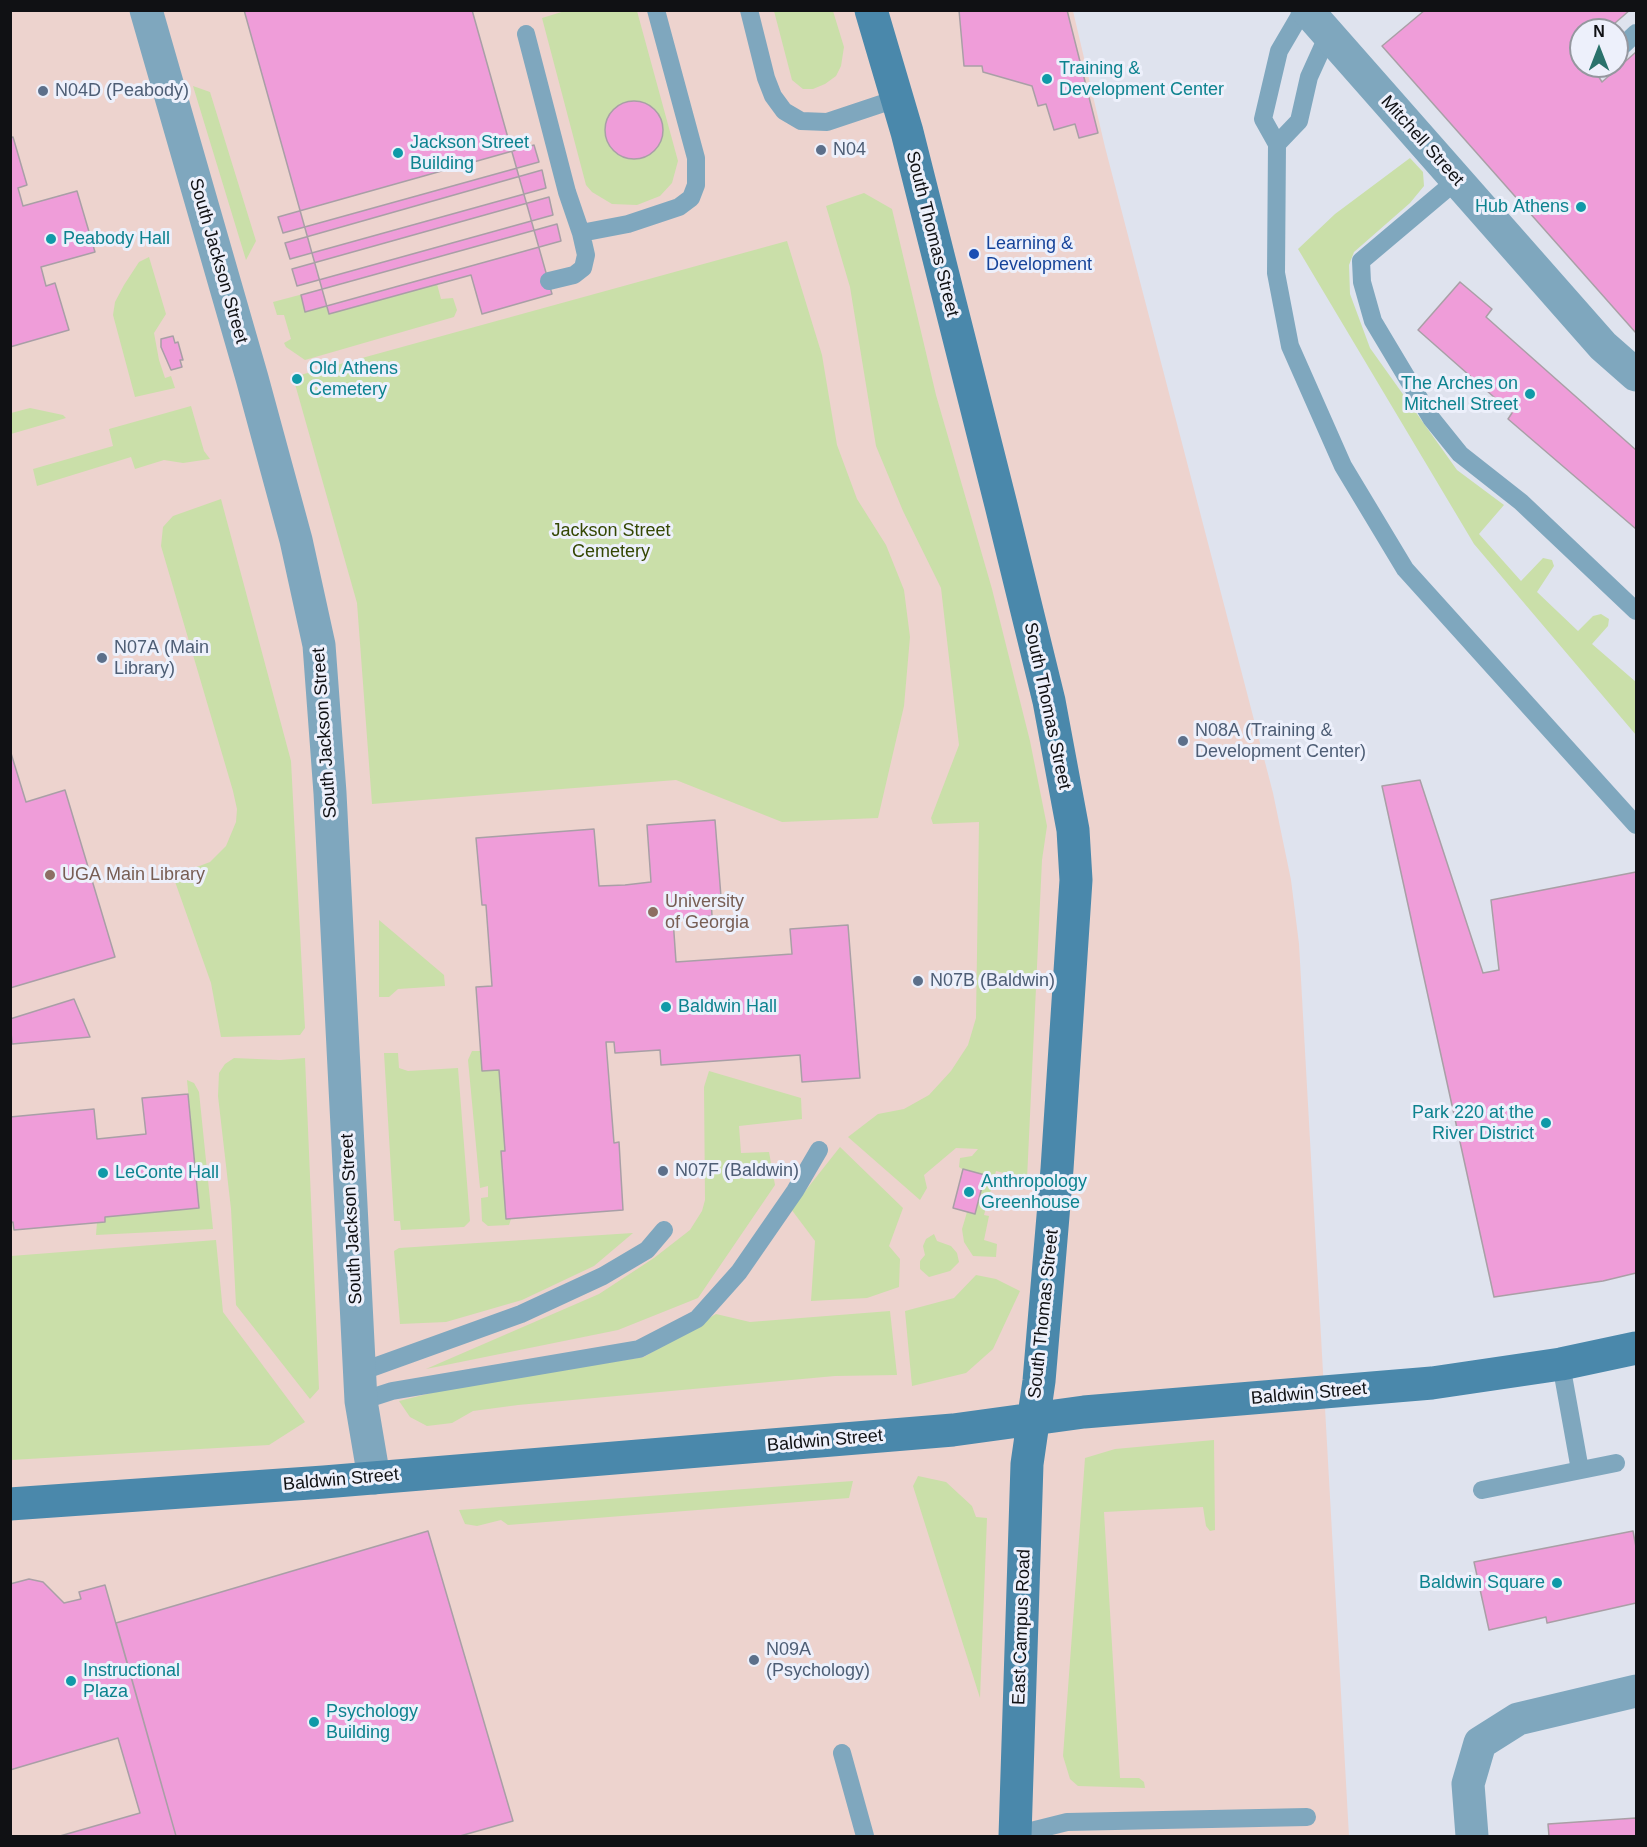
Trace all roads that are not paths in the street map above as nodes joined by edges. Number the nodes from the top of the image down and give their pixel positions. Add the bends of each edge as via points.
1 (146, 10) edge
2 (656, 10) edge
3 (749, 10) edge
4 (870, 10) edge
5 (1305, 10) edge
6 (526, 34) dead end
7 (1328, 35) junction
8 (896, 99) junction
9 (1277, 144) junction
10 (1457, 180) junction
11 (581, 233) junction
12 (549, 281) dead end
13 (1636, 375) edge
14 (1636, 611) edge
15 (1636, 825) edge
16 (819, 1150) dead end
17 (664, 1230) dead end
18 (1636, 1348) edge
19 (1561, 1364) junction
20 (361, 1387) junction
21 (1033, 1419) junction
22 (1616, 1463) dead end
23 (1580, 1470) junction
24 (374, 1478) junction
25 (1482, 1490) dead end
26 (10, 1504) edge
27 (1636, 1690) edge
28 (842, 1753) dead end
29 (1307, 1817) dead end
30 (865, 1836) edge
31 (1014, 1836) edge
32 (1472, 1836) edge

1 - 20 street, South Jackson Street via 252,378 296,540 319,645
2 - 11 lane via 696,158 696,185 691,198 679,207 628,224
3 - 8 lane via 766,78 784,111 801,121 827,122
4 - 8 main road, South Thomas Street
5 - 7 street, Mitchell Street
5 - 9 lane via 1279,51 1263,119
6 - 11 lane
7 - 9 lane via 1309,77 1299,121
7 - 10 street, Mitchell Street
8 - 21 main road, South Thomas Street via 1049,701 1074,830 1076,880 1057,1169
9 - 15 lane via 1276,273 1290,346 1343,466 1406,569
10 - 13 street, Mitchell Street via 1603,346
10 - 14 lane via 1361,261 1362,282 1373,321 1431,418 1460,453 1521,502
11 - 12 lane via 586,255 583,268 574,275
16 - 20 lane via 739,1272 697,1319 639,1349 392,1391
17 - 20 lane via 647,1250 593,1281
18 - 19 main road, Baldwin Street
19 - 21 main road, Baldwin Street via 1432,1383
19 - 23 lane
20 - 24 street, South Jackson Street
21 - 24 main road, Baldwin Street via 953,1430
21 - 31 main road, East Campus Road via 1027,1464
22 - 23 lane
23 - 25 lane
24 - 26 main road, Baldwin Street
27 - 32 street via 1518,1719 1480,1743 1468,1784
28 - 30 lane
29 - 31 lane via 1067,1822

